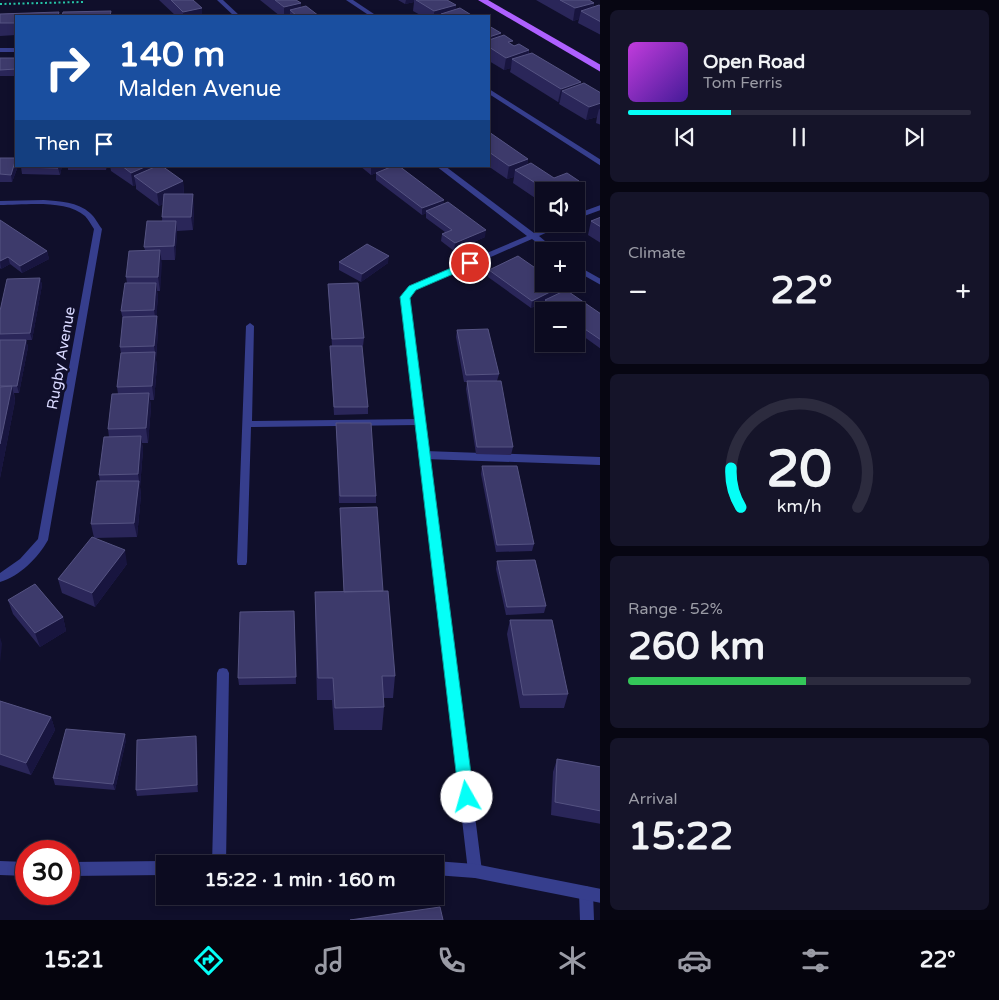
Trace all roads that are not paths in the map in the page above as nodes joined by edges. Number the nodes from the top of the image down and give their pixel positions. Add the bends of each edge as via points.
1 (220, 0) edge
2 (349, 0) edge
3 (482, 0) edge
4 (236, 15) edge
5 (372, 15) edge
6 (0, 50) edge
7 (15, 50) edge
8 (600, 69) edge
9 (490, 92) edge
10 (600, 164) edge
11 (441, 167) edge
12 (0, 203) edge
13 (600, 207) edge
14 (585, 213) edge
15 (541, 232) edge
16 (531, 236) junction
17 (540, 242) edge
18 (585, 273) edge
19 (600, 283) edge
20 (250, 326) dead end
21 (419, 422) junction
22 (248, 424) junction
23 (425, 455) junction
24 (600, 461) edge
25 (242, 562) dead end
26 (1, 576) edge
27 (223, 674) dead end
28 (218, 855) edge
29 (0, 868) edge
30 (156, 868) edge
31 (15, 869) edge
32 (80, 869) edge
33 (444, 869) edge
34 (476, 871) junction
35 (586, 894) junction
36 (600, 896) edge
37 (587, 920) edge

1 - 4 street
2 - 5 street
3 - 8 main road
6 - 7 street
9 - 10 street
11 - 16 street
12 - 26 street, Rugby Avenue via 47,202 71,206 87,214 98,229 43,540 19,568
13 - 14 street
15 - 16 street
16 - 17 street
16 - 21 street via 412,288 405,297
18 - 19 street
20 - 22 street
21 - 22 street
21 - 23 street
22 - 25 street
23 - 24 street
23 - 34 street
27 - 28 street
29 - 31 street
30 - 32 street
33 - 34 street
34 - 35 street
35 - 36 street
35 - 37 street

